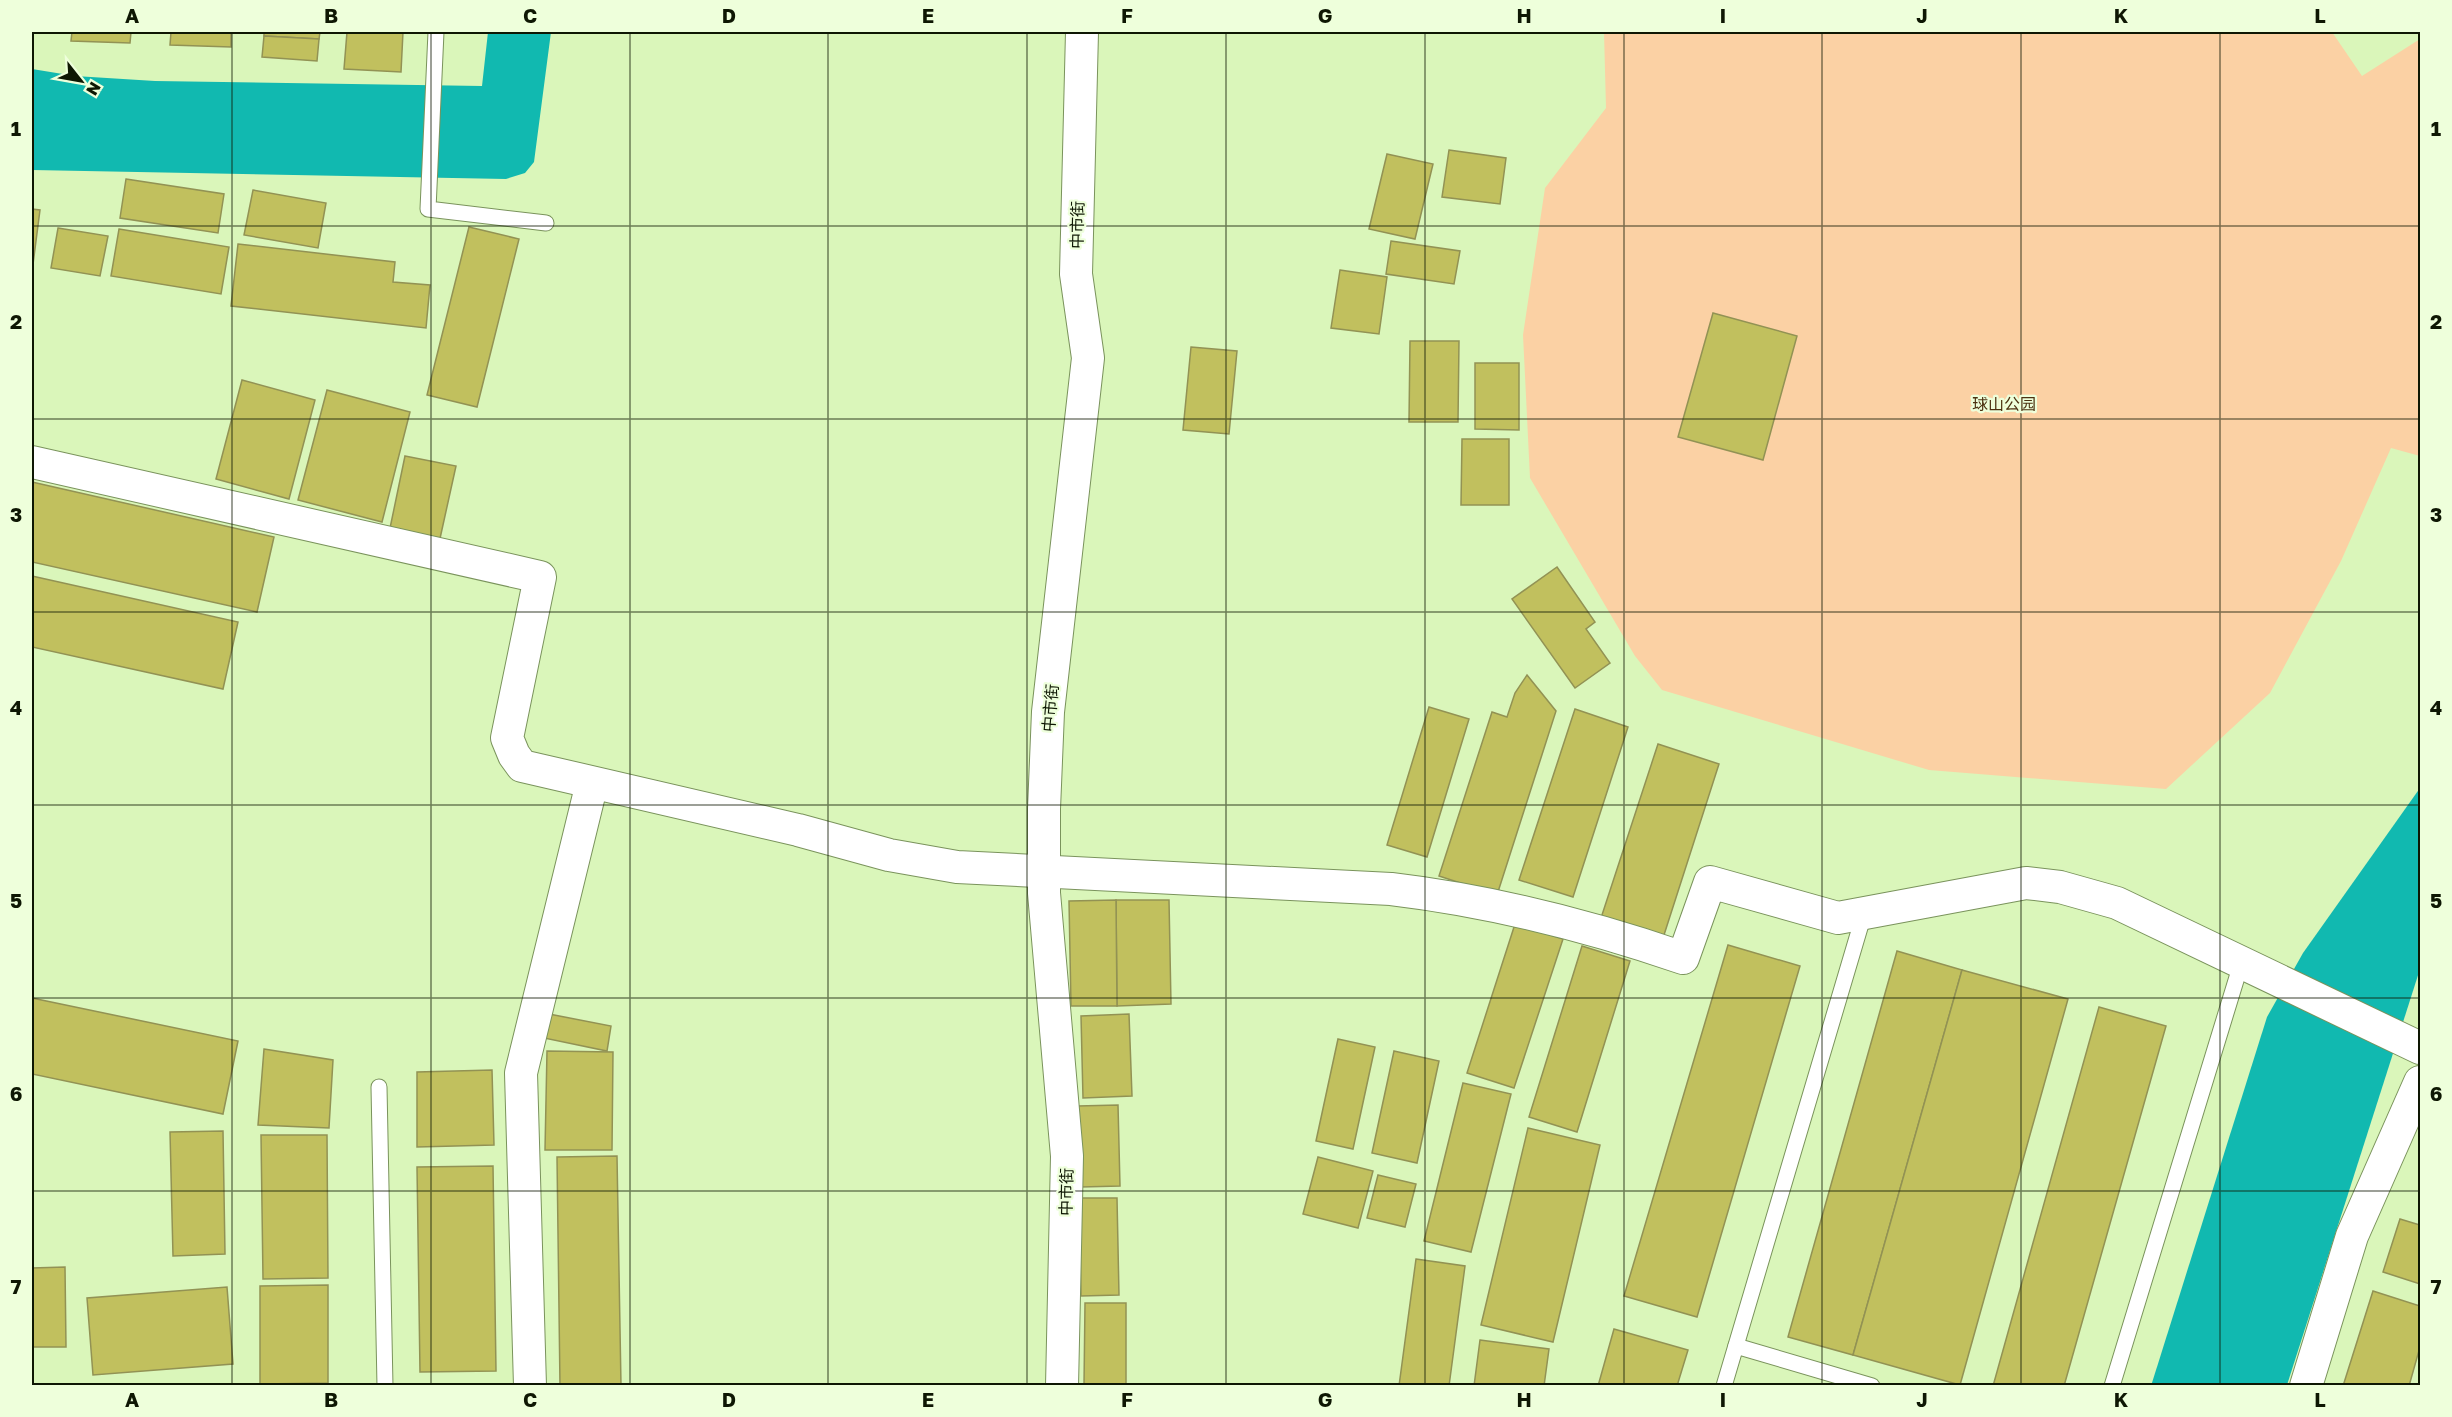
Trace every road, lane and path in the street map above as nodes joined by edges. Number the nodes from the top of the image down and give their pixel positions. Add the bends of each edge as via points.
1 (436, 32) edge
2 (1082, 32) edge
3 (546, 223) dead end
4 (32, 462) edge
5 (592, 783) junction
6 (1044, 870) junction
7 (1864, 914) junction
8 (2241, 964) junction
9 (2415, 1046) edge
10 (2421, 1082) edge
11 (379, 1087) dead end
12 (1736, 1346) junction
13 (385, 1386) edge
14 (530, 1386) edge
15 (1062, 1386) edge
16 (1724, 1386) edge
17 (1872, 1386) edge
18 (2112, 1386) edge
19 (2306, 1386) edge

1 - 3 lane via 428,208
2 - 6 street, 中市街 via 1076,274 1088,358 1048,712
4 - 5 street via 540,577 507,738 522,766
5 - 6 street via 889,855 957,867
5 - 14 street via 521,1073
6 - 7 street via 1441,895 1555,918 1683,958 1710,882 1838,918
6 - 15 street, 中市街 via 1067,1156
7 - 8 street via 2026,883 2060,887 2117,903
7 - 12 lane
8 - 9 street
8 - 18 lane
10 - 19 street via 2352,1236
11 - 13 lane
12 - 16 lane
12 - 17 lane

